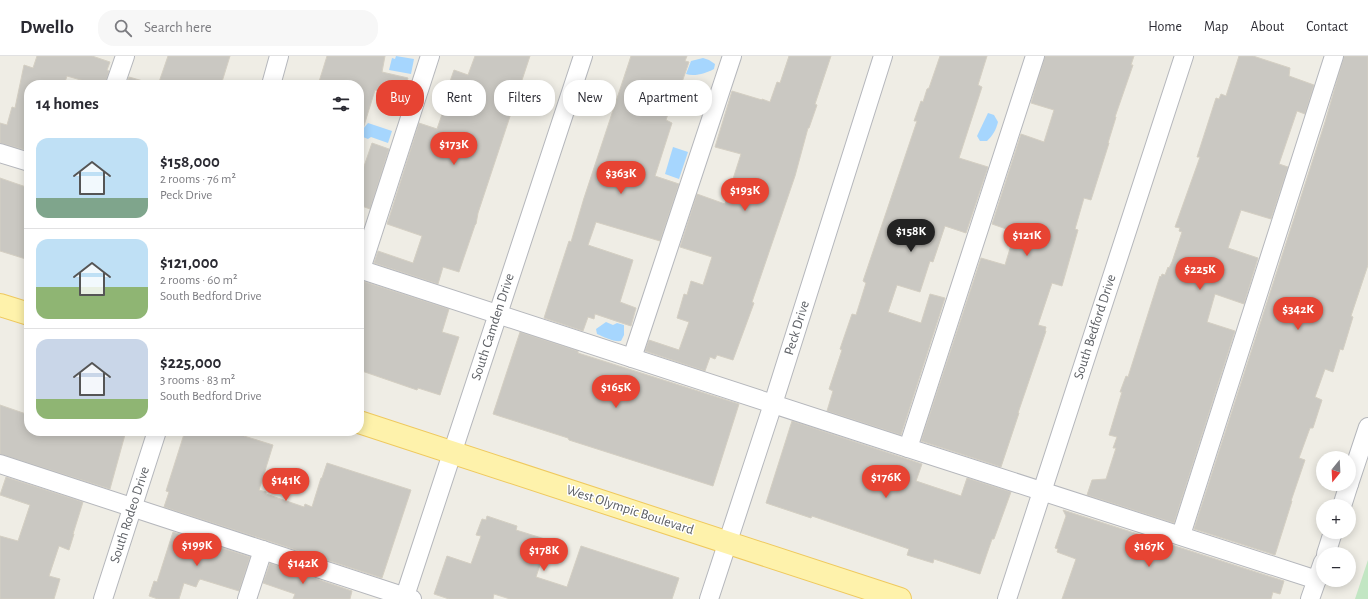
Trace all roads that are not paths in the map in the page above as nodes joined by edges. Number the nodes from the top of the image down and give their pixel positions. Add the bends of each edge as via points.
1 (125, 56) edge
2 (279, 56) edge
3 (430, 56) edge
4 (583, 56) edge
5 (732, 56) edge
6 (883, 56) edge
7 (1035, 56) edge
8 (1184, 56) edge
9 (1334, 56) edge
10 (117, 80) edge
11 (272, 80) edge
12 (0, 153) edge
13 (24, 160) edge
14 (364, 257) edge
15 (364, 270) edge
16 (0, 305) edge
17 (24, 312) edge
18 (497, 314) junction
19 (632, 358) junction
20 (773, 404) junction
21 (364, 424) edge
22 (1368, 426) edge
23 (155, 436) edge
24 (908, 448) junction
25 (452, 452) junction
26 (1356, 463) edge
27 (0, 464) edge
28 (1042, 490) junction
29 (132, 508) junction
30 (1181, 535) junction
31 (728, 542) junction
32 (263, 550) junction
33 (1316, 580) edge
34 (1316, 583) edge
35 (407, 598) edge
36 (103, 599) edge
37 (247, 599) edge
38 (709, 599) edge
39 (900, 599) edge
40 (1007, 599) edge
41 (1310, 599) edge

1 - 10 street
2 - 11 street
3 - 14 street
4 - 18 street, South Camden Drive
5 - 19 street
6 - 20 street, Peck Drive
7 - 24 street
8 - 28 street, South Bedford Drive
9 - 30 street
12 - 13 street
15 - 18 street
16 - 17 main road
18 - 19 street
18 - 25 street, South Camden Drive
19 - 20 street
20 - 24 street
20 - 31 street, Peck Drive
21 - 25 main road, West Olympic Boulevard
22 - 26 street
23 - 29 street, South Rodeo Drive
24 - 28 street
25 - 31 main road, West Olympic Boulevard
25 - 35 street, South Camden Drive
27 - 29 street
28 - 30 street
28 - 40 street, South Bedford Drive
29 - 32 street
29 - 36 street, South Rodeo Drive
30 - 33 street
31 - 38 street, Peck Drive
31 - 39 main road, West Olympic Boulevard
32 - 35 street
32 - 37 street
34 - 41 street

